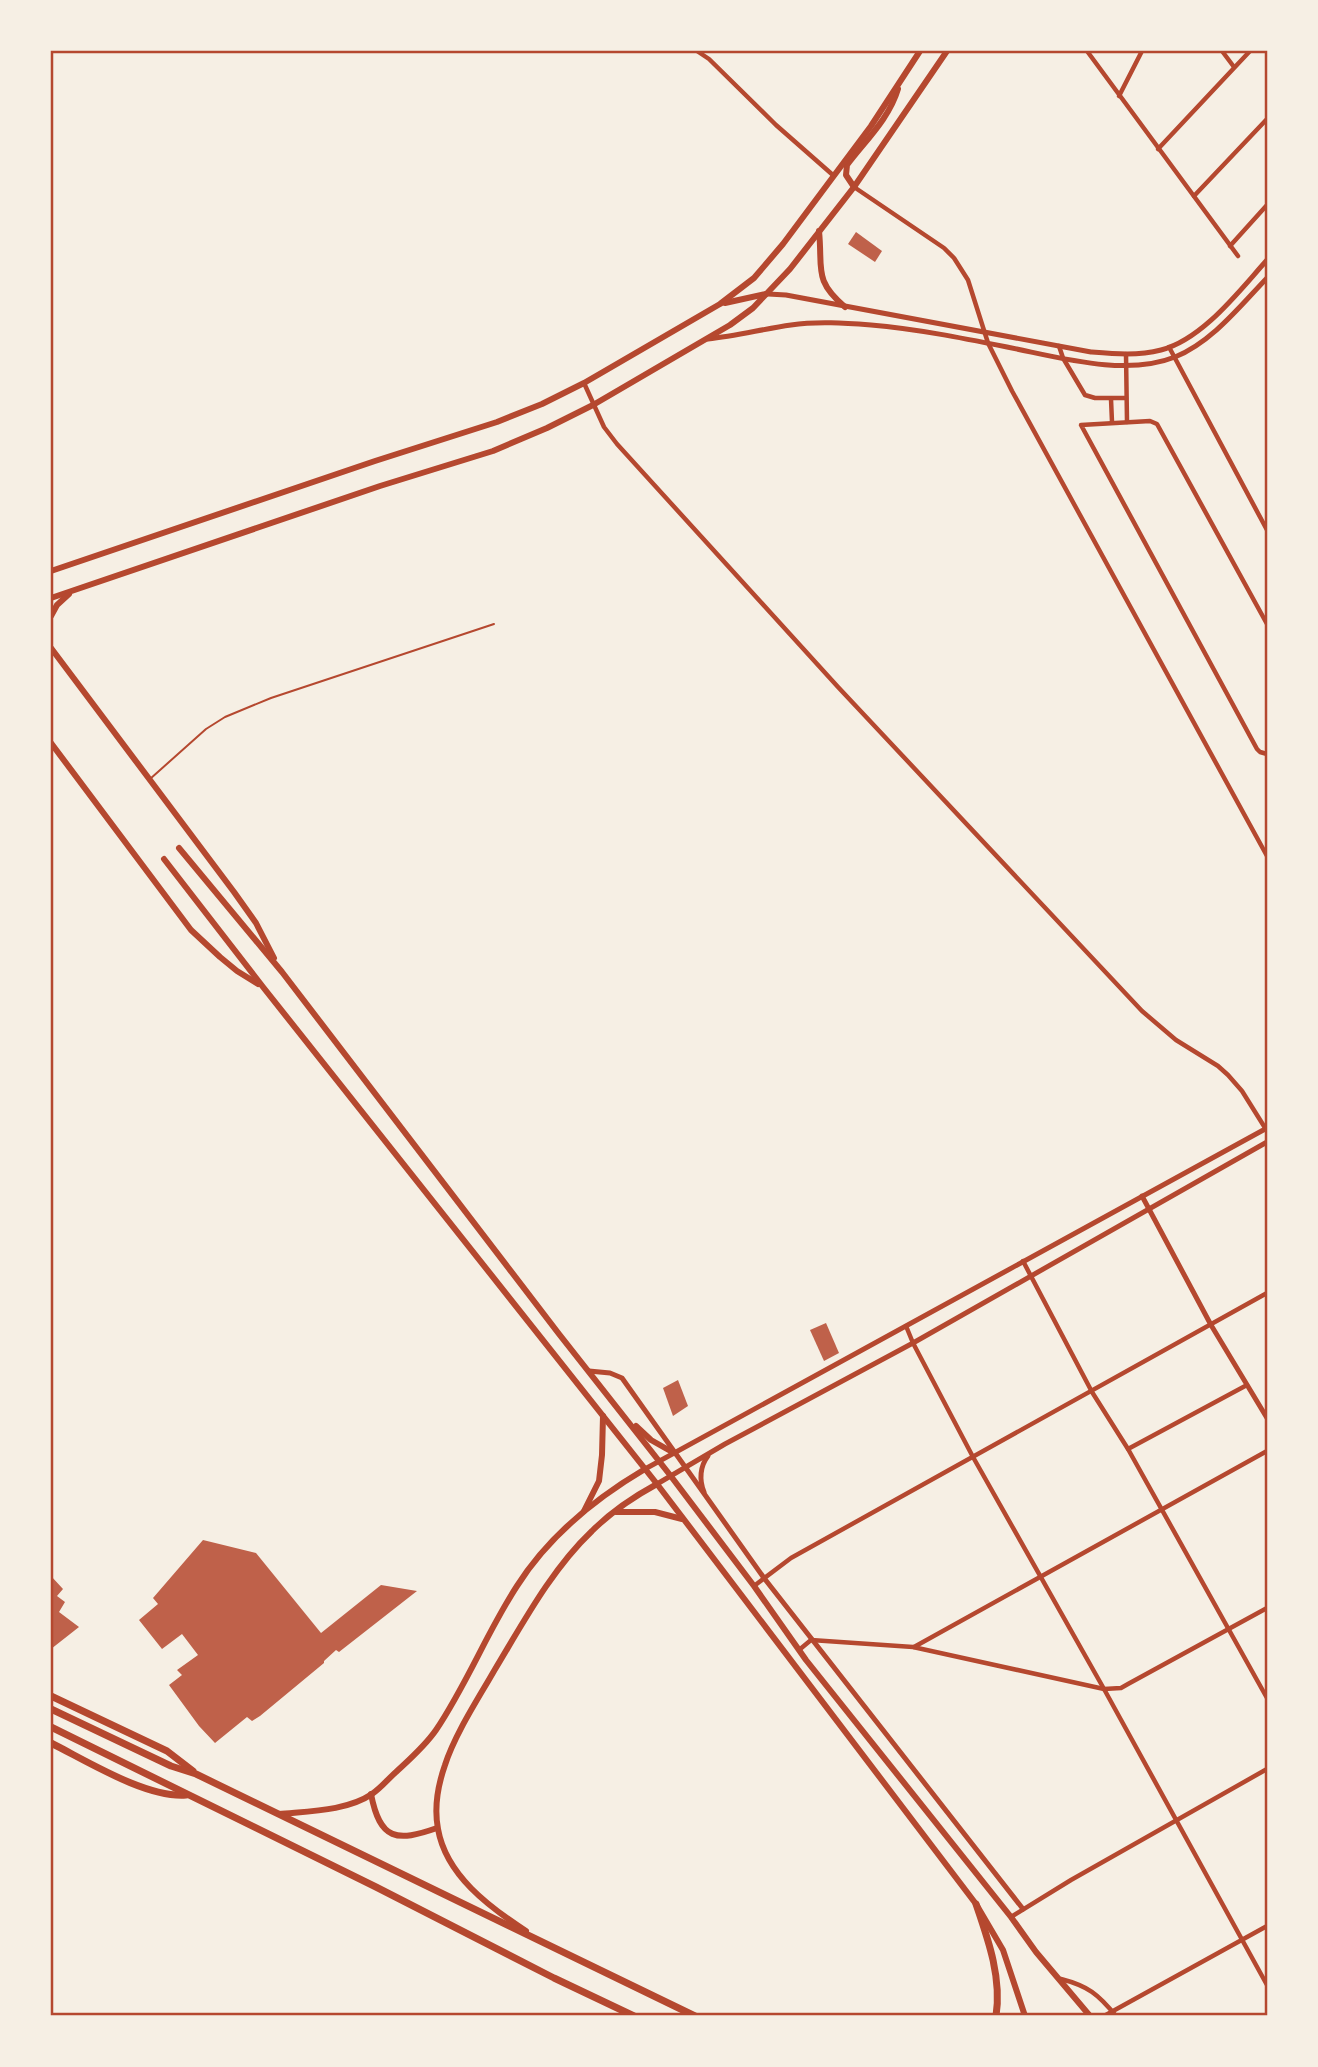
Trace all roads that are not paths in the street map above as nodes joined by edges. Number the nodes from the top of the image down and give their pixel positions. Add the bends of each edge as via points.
1 (697, 51) edge
2 (920, 51) edge
3 (947, 51) edge
4 (1087, 51) edge
5 (1142, 51) edge
6 (1222, 51) edge
7 (1250, 51) edge
8 (1234, 67) junction
9 (901, 81) junction
10 (1119, 96) junction
11 (1267, 119) edge
12 (1158, 149) junction
13 (834, 176) junction
14 (854, 187) junction
15 (1194, 196) junction
16 (1267, 205) edge
17 (820, 231) junction
18 (1230, 246) junction
19 (1238, 256) dead end
20 (1267, 260) edge
21 (1260, 268) junction
22 (1267, 277) edge
23 (768, 294) junction
24 (720, 304) junction
25 (845, 307) junction
26 (985, 333) junction
27 (706, 339) junction
28 (988, 343) junction
29 (1059, 345) junction
30 (1169, 347) junction
31 (1126, 354) junction
32 (1175, 357) junction
33 (1063, 358) junction
34 (1125, 366) junction
35 (583, 383) junction
36 (1126, 398) junction
37 (1111, 399) junction
38 (593, 405) junction
39 (1127, 422) junction
40 (1112, 423) junction
41 (1267, 530) edge
42 (51, 570) edge
43 (79, 588) junction
44 (51, 598) edge
45 (51, 616) edge
46 (495, 624) dead end
47 (1267, 624) edge
48 (51, 638) edge
49 (52, 649) edge
50 (51, 743) edge
51 (1267, 754) edge
52 (149, 779) junction
53 (179, 848) dead end
54 (1267, 856) edge
55 (164, 859) dead end
56 (282, 972) junction
57 (263, 987) junction
58 (1267, 1129) edge
59 (1267, 1142) edge
60 (1142, 1196) junction
61 (1149, 1210) junction
62 (1023, 1261) junction
63 (1030, 1276) junction
64 (1267, 1293) edge
65 (906, 1325) junction
66 (1211, 1325) junction
67 (913, 1343) junction
68 (589, 1371) junction
69 (1248, 1385) junction
70 (1092, 1392) junction
71 (622, 1413) junction
72 (603, 1416) junction
73 (1267, 1418) edge
74 (1128, 1450) junction
75 (1267, 1451) edge
76 (710, 1452) junction
77 (674, 1453) junction
78 (973, 1457) junction
79 (659, 1461) junction
80 (684, 1467) junction
81 (645, 1469) junction
82 (670, 1475) junction
83 (657, 1484) junction
84 (706, 1499) junction
85 (1162, 1510) junction
86 (584, 1511) junction
87 (616, 1511) junction
88 (682, 1518) junction
89 (764, 1578) junction
90 (1040, 1578) junction
91 (754, 1586) junction
92 (1267, 1608) edge
93 (1228, 1629) junction
94 (811, 1640) junction
95 (913, 1647) junction
96 (799, 1650) junction
97 (1104, 1689) junction
98 (1265, 1689) edge
99 (51, 1696) edge
100 (1267, 1698) edge
101 (51, 1709) edge
102 (51, 1727) edge
103 (51, 1743) edge
104 (1267, 1769) edge
105 (196, 1774) junction
106 (187, 1794) junction
107 (371, 1794) junction
108 (278, 1814) junction
109 (1177, 1820) junction
110 (437, 1828) junction
111 (976, 1904) junction
112 (1023, 1909) junction
113 (1011, 1917) junction
114 (1267, 1926) edge
115 (1242, 1940) junction
116 (554, 1949) junction
117 (1060, 1979) junction
118 (1267, 1985) edge
119 (1114, 2014) edge
120 (634, 2016) edge
121 (695, 2016) edge
122 (996, 2016) edge
123 (1025, 2016) edge
124 (1090, 2016) edge
125 (1104, 2016) edge

1 - 13 street
2 - 9 main road
3 - 14 main road
4 - 10 street
5 - 10 street
6 - 8 street
7 - 8 street
8 - 12 street
9 - 13 main road
9 - 14 main road via 893,104 846,168
10 - 12 street
11 - 15 street
12 - 15 street
13 - 24 main road via 754,278
14 - 17 main road
14 - 26 street via 954,258 968,280
15 - 18 street
16 - 18 street
17 - 23 main road
17 - 25 main road via 821,279 830,295
18 - 19 street
20 - 21 street
21 - 22 street
21 - 30 street via 1193,335
22 - 32 street via 1209,336
23 - 24 main road
23 - 25 street
23 - 27 main road
24 - 35 main road
25 - 26 street
26 - 28 street
26 - 29 street
27 - 28 street via 793,325 848,323
27 - 38 main road
28 - 33 street
28 - 54 street
29 - 31 street
29 - 33 street
30 - 31 street
30 - 32 street
31 - 34 street
32 - 34 street
32 - 41 street
33 - 34 street
33 - 37 street via 1085,395
34 - 36 street
35 - 38 street
35 - 42 main road via 497,422
36 - 37 street
36 - 39 street
37 - 40 street
38 - 43 main road via 493,451
38 - 58 street via 629,458 828,677 1142,1011 1228,1075
39 - 40 street
39 - 47 street via 1157,424
40 - 51 street via 1081,426 1257,749
43 - 44 main road
43 - 45 main road via 57,605
46 - 52 lane via 225,717
48 - 49 main road
49 - 52 main road
50 - 57 main road via 191,930 237,971
52 - 56 main road via 246,908
53 - 56 main road
55 - 57 main road
56 - 68 main road
57 - 72 main road
58 - 60 street
59 - 61 street
60 - 61 street
60 - 62 street
61 - 63 street
61 - 66 street
62 - 63 street
62 - 65 street
63 - 67 street
63 - 70 street
64 - 66 street
65 - 67 street
65 - 77 street
66 - 69 street
66 - 70 street
67 - 76 street
67 - 78 street
68 - 71 main road
68 - 77 street via 622,1378
69 - 73 street
69 - 74 street
70 - 74 street
70 - 78 street
71 - 77 main road via 651,1440
71 - 79 main road
72 - 81 main road
72 - 86 main road via 599,1481
74 - 85 street
75 - 85 street
76 - 80 street
76 - 84 street via 701,1480
77 - 79 street
77 - 80 street
78 - 89 street via 791,1558
78 - 90 street
79 - 81 street
79 - 82 main road
80 - 82 street
80 - 84 street
81 - 83 main road
81 - 86 main road
82 - 83 street
82 - 91 main road
83 - 87 main road
83 - 88 main road
84 - 89 street
85 - 90 street
85 - 93 street
86 - 107 main road via 518,1584 434,1732
87 - 88 main road
87 - 110 main road via 592,1530 550,1581 473,1707 445,1763 437,1795
88 - 111 main road
89 - 91 street
89 - 94 street
90 - 95 street
90 - 97 street
91 - 96 main road
92 - 93 street
93 - 97 street via 1121,1688
93 - 98 street
94 - 95 street
94 - 96 street
94 - 112 street
95 - 97 street
96 - 113 main road
97 - 109 street
98 - 100 street
99 - 105 highway via 167,1751
101 - 105 highway
102 - 106 highway
103 - 106 highway via 147,1789
104 - 109 street
105 - 108 highway
106 - 120 highway
107 - 108 main road via 337,1807
107 - 110 main road via 380,1824 389,1832 414,1836
108 - 116 highway
109 - 112 street
109 - 115 street
110 - 116 main road via 459,1874 484,1901
111 - 122 highway via 996,1980
111 - 123 main road via 1003,1951
112 - 113 street
113 - 117 main road
114 - 115 street
115 - 118 street
115 - 119 street
116 - 121 highway
117 - 119 street via 1090,1988
117 - 124 main road
119 - 125 street

